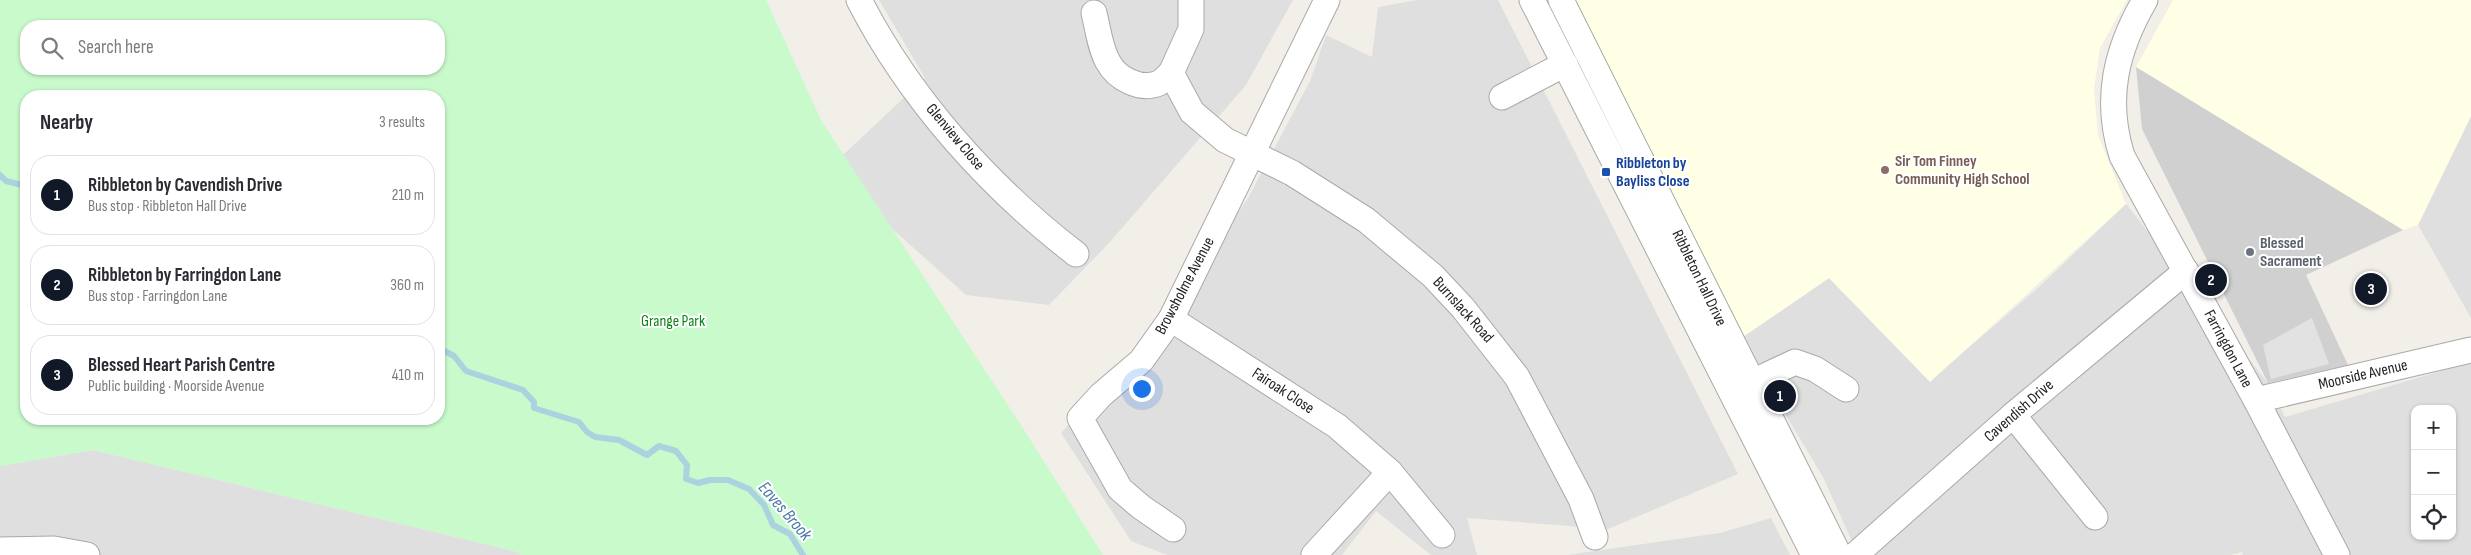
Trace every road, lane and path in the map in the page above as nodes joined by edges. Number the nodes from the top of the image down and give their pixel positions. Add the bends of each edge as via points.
1 (859, 0) edge
2 (1191, 0) edge
3 (1327, 0) edge
4 (1532, 0) edge
5 (1561, 0) edge
6 (2145, 0) edge
7 (1094, 13) dead end
8 (1565, 64) junction
9 (1171, 72) junction
10 (1502, 97) dead end
11 (1253, 154) junction
12 (1076, 254) dead end
13 (2186, 271) junction
14 (1171, 319) junction
15 (2471, 350) edge
16 (1724, 353) junction
17 (1753, 385) junction
18 (1846, 390) dead end
19 (2256, 400) junction
20 (2013, 415) junction
21 (1390, 472) junction
22 (2095, 516) dead end
23 (1173, 529) dead end
24 (1442, 535) dead end
25 (1595, 537) dead end
26 (0, 550) edge
27 (87, 555) edge
28 (1314, 555) edge
29 (1814, 555) edge
30 (1838, 555) edge
31 (1855, 555) edge
32 (2337, 555) edge

1 - 12 street, Glenview Close via 911,83 975,163 1012,200
2 - 9 street via 1191,29
3 - 11 street, Browsholme Avenue
4 - 8 street, Ribbleton Hall Drive
5 - 16 street, Ribbleton Hall Drive
6 - 13 street, Farringdon Lane via 2131,24 2116,67 2113,119 2116,138 2130,173
7 - 9 street via 1105,54 1120,76 1149,85 1160,82
8 - 10 street
8 - 16 street, Ribbleton Hall Drive
9 - 11 street, Burnslack Road via 1192,112 1224,140
11 - 14 street, Browsholme Avenue
11 - 25 street, Burnslack Road via 1300,177 1366,220 1426,270 1463,308 1517,377 1581,499
13 - 19 street, Farringdon Lane
13 - 20 street, Cavendish Drive
14 - 21 street, Fairoak Close via 1337,426
14 - 23 street, Browsholme Avenue via 1141,361 1101,394 1080,418 1120,489
15 - 19 street, Moorside Avenue
16 - 17 street, Ribbleton Hall Drive
16 - 29 street, Ribbleton Hall Drive
17 - 18 street via 1795,362 1815,369
17 - 30 street, Ribbleton Hall Drive
19 - 32 street, Farringdon Lane
20 - 22 street
20 - 31 street, Cavendish Drive
21 - 24 street, Fairoak Close
21 - 28 street
26 - 27 street via 54,549

